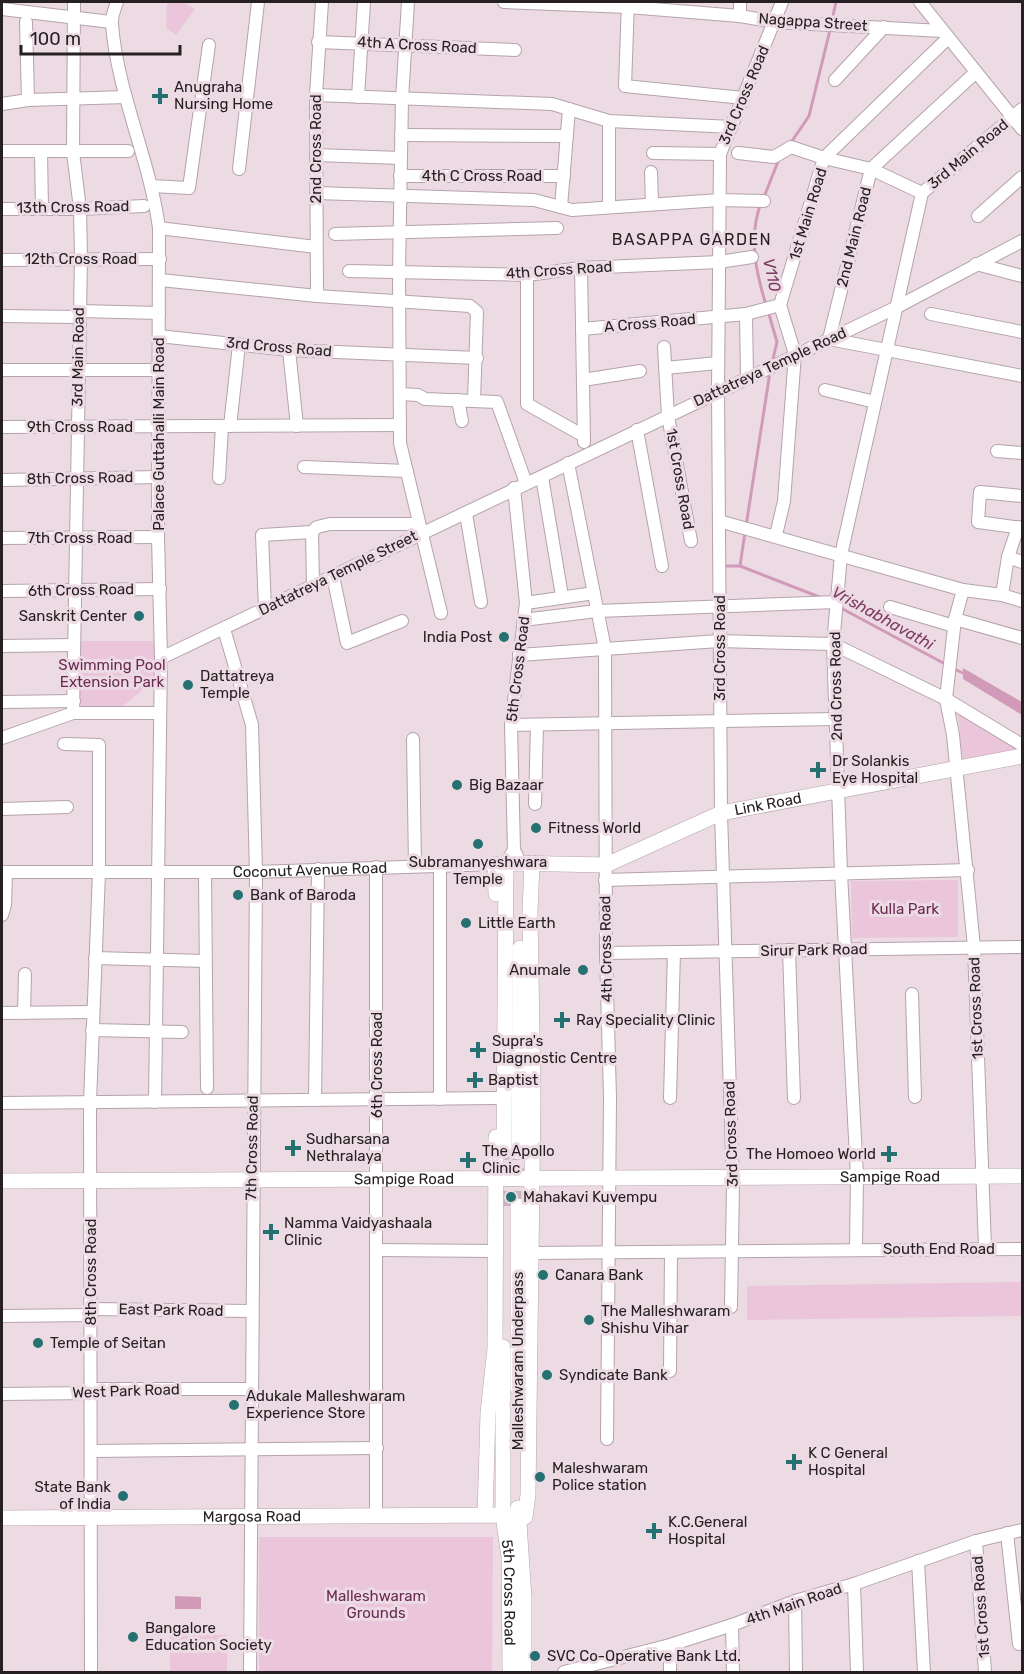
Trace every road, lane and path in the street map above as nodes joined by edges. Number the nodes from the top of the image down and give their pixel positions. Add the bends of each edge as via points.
1 (74, 2) edge
2 (117, 2) edge
3 (258, 2) edge
4 (322, 2) edge
5 (364, 2) edge
6 (408, 2) edge
7 (507, 2) edge
8 (545, 2) edge
9 (740, 2) edge
10 (782, 2) edge
11 (920, 2) edge
12 (579, 3) edge
13 (628, 4) edge
14 (684, 6) edge
15 (6, 7) edge
16 (27, 12) edge
17 (73, 16) junction
18 (740, 16) junction
19 (111, 22) junction
20 (775, 22) junction
21 (884, 27) junction
22 (945, 34) junction
23 (318, 42) junction
24 (362, 42) junction
25 (405, 44) junction
26 (209, 45) dead end
27 (515, 50) dead end
28 (976, 72) junction
29 (835, 80) dead end
30 (316, 95) junction
31 (358, 97) junction
32 (74, 98) junction
33 (126, 98) junction
34 (743, 98) junction
35 (402, 99) junction
36 (28, 100) junction
37 (2, 104) edge
38 (569, 109) junction
39 (1018, 113) edge
40 (609, 121) junction
41 (732, 128) junction
42 (1023, 129) edge
43 (401, 135) junction
44 (567, 136) junction
45 (128, 151) dead end
46 (2, 152) edge
47 (41, 152) junction
48 (73, 152) junction
49 (653, 153) dead end
50 (738, 153) dead end
51 (720, 154) junction
52 (316, 155) junction
53 (401, 158) junction
54 (824, 158) junction
55 (239, 168) dead end
56 (871, 169) junction
57 (651, 172) dead end
58 (400, 176) junction
59 (564, 176) junction
60 (1023, 177) edge
61 (151, 186) junction
62 (316, 193) junction
63 (922, 194) junction
64 (400, 197) junction
65 (720, 200) junction
66 (764, 201) dead end
67 (652, 204) junction
68 (144, 206) dead end
69 (561, 207) junction
70 (609, 207) junction
71 (2, 209) edge
72 (42, 209) junction
73 (80, 209) junction
74 (978, 216) dead end
75 (159, 228) junction
76 (556, 228) dead end
77 (399, 233) junction
78 (335, 234) dead end
79 (1023, 241) edge
80 (316, 247) junction
81 (752, 257) dead end
82 (81, 258) junction
83 (160, 259) junction
84 (2, 260) edge
85 (719, 262) junction
86 (975, 264) junction
87 (581, 268) junction
88 (349, 271) dead end
89 (399, 273) junction
90 (527, 275) junction
91 (1023, 276) edge
92 (159, 280) junction
93 (317, 296) junction
94 (399, 301) junction
95 (780, 305) junction
96 (895, 308) junction
97 (159, 313) junction
98 (79, 314) junction
99 (746, 314) junction
100 (931, 314) dead end
101 (2, 316) edge
102 (718, 317) junction
103 (582, 329) junction
104 (1023, 332) edge
105 (159, 336) junction
106 (829, 339) junction
107 (239, 345) junction
108 (664, 347) dead end
109 (289, 350) junction
110 (886, 352) junction
111 (795, 354) junction
112 (399, 356) junction
113 (477, 358) junction
114 (718, 363) junction
115 (665, 368) junction
116 (2, 370) edge
117 (78, 370) junction
118 (158, 370) junction
119 (640, 371) dead end
120 (1023, 376) edge
121 (747, 377) junction
122 (583, 380) junction
123 (825, 390) dead end
124 (717, 391) junction
125 (400, 394) junction
126 (458, 400) junction
127 (474, 401) junction
128 (875, 402) junction
129 (668, 416) junction
130 (462, 421) dead end
131 (400, 425) junction
132 (226, 426) junction
133 (297, 426) junction
134 (2, 427) edge
135 (77, 427) junction
136 (158, 427) junction
137 (637, 430) junction
138 (584, 435) junction
139 (997, 451) dead end
140 (1023, 453) edge
141 (584, 455) junction
142 (568, 463) junction
143 (304, 467) dead end
144 (407, 471) junction
145 (158, 477) junction
146 (542, 477) junction
147 (77, 478) junction
148 (219, 478) dead end
149 (2, 480) edge
150 (520, 485) junction
151 (1023, 496) edge
152 (466, 514) junction
153 (719, 520) junction
154 (420, 528) junction
155 (1020, 528) edge
156 (312, 532) junction
157 (777, 535) junction
158 (158, 537) junction
159 (2, 538) edge
160 (76, 538) junction
161 (691, 542) dead end
162 (841, 555) junction
163 (1008, 557) junction
164 (1023, 562) edge
165 (662, 566) dead end
166 (333, 576) junction
167 (313, 585) junction
168 (160, 589) junction
169 (75, 590) junction
170 (561, 590) dead end
171 (963, 590) junction
172 (2, 591) edge
173 (594, 593) junction
174 (1002, 595) junction
175 (1023, 601) edge
176 (481, 602) dead end
177 (837, 602) junction
178 (526, 603) junction
179 (890, 607) dead end
180 (719, 608) junction
181 (265, 609) junction
182 (597, 611) junction
183 (441, 613) dead end
184 (523, 620) junction
185 (402, 621) dead end
186 (955, 622) junction
187 (224, 628) junction
188 (1023, 638) edge
189 (719, 641) junction
190 (833, 644) junction
191 (74, 645) junction
192 (2, 646) edge
193 (604, 649) junction
194 (519, 655) junction
195 (161, 658) junction
196 (946, 699) junction
197 (2, 702) edge
198 (74, 707) junction
199 (159, 713) junction
200 (836, 719) junction
201 (720, 721) junction
202 (607, 723) junction
203 (537, 724) junction
204 (511, 725) junction
205 (2, 738) edge
206 (413, 739) dead end
207 (64, 744) dead end
208 (1023, 744) edge
209 (1023, 756) edge
210 (956, 769) junction
211 (838, 790) junction
212 (535, 804) dead end
213 (67, 807) dead end
214 (2, 809) edge
215 (721, 813) junction
216 (514, 861) junction
217 (440, 865) junction
218 (415, 866) junction
219 (376, 867) junction
220 (318, 869) junction
221 (968, 870) junction
222 (4, 872) edge
223 (99, 872) junction
224 (256, 872) junction
225 (605, 872) junction
226 (156, 873) junction
227 (205, 873) junction
228 (841, 873) junction
229 (722, 876) junction
230 (2, 915) edge
231 (974, 947) junction
232 (1023, 947) edge
233 (846, 949) junction
234 (789, 950) junction
235 (725, 951) junction
236 (674, 952) junction
237 (606, 953) junction
238 (95, 958) junction
239 (156, 960) junction
240 (205, 961) junction
241 (25, 974) dead end
242 (912, 994) dead end
243 (93, 1012) junction
244 (2, 1013) edge
245 (24, 1013) junction
246 (92, 1030) junction
247 (155, 1032) junction
248 (182, 1032) dead end
249 (207, 1088) dead end
250 (915, 1097) dead end
251 (496, 1098) junction
252 (670, 1098) dead end
253 (794, 1098) dead end
254 (440, 1099) junction
255 (315, 1100) junction
256 (378, 1100) junction
257 (253, 1101) junction
258 (90, 1102) junction
259 (155, 1102) junction
260 (2, 1103) edge
261 (857, 1176) junction
262 (982, 1176) junction
263 (1023, 1176) edge
264 (733, 1177) junction
265 (496, 1178) junction
266 (533, 1178) junction
267 (609, 1178) junction
268 (252, 1179) junction
269 (377, 1179) junction
270 (91, 1180) junction
271 (2, 1181) edge
272 (511, 1206) tunnel mouth
273 (985, 1248) junction
274 (1023, 1249) edge
275 (377, 1250) junction
276 (856, 1250) junction
277 (495, 1251) junction
278 (733, 1251) junction
279 (530, 1252) junction
280 (607, 1252) junction
281 (671, 1252) junction
282 (731, 1307) dead end
283 (251, 1311) junction
284 (92, 1312) junction
285 (2, 1316) edge
286 (670, 1371) dead end
287 (251, 1389) junction
288 (91, 1393) junction
289 (2, 1394) edge
290 (607, 1439) dead end
291 (376, 1448) junction
292 (251, 1450) junction
293 (92, 1451) junction
294 (376, 1515) junction
295 (485, 1515) junction
296 (251, 1516) junction
297 (515, 1516) junction
298 (2, 1518) edge
299 (91, 1518) junction
300 (1023, 1530) edge
301 (1007, 1533) junction
302 (976, 1541) junction
303 (918, 1561) junction
304 (854, 1584) junction
305 (795, 1601) junction
306 (732, 1625) junction
307 (1019, 1644) dead end
308 (670, 1645) junction
309 (607, 1667) edge
310 (91, 1672) edge
311 (250, 1672) edge
312 (510, 1672) edge
313 (524, 1672) edge
314 (564, 1672) edge
315 (670, 1672) edge
316 (733, 1672) edge
317 (796, 1672) edge
318 (857, 1672) edge
319 (924, 1672) edge
320 (985, 1672) edge

1 - 17 street, 3rd Main Road
2 - 19 street, Palace Guttahalli Main Road
3 - 55 street
4 - 23 street, 2nd Cross Road
5 - 24 street
6 - 25 street
7 - 8 street, Nagappa Street
8 - 12 street, Nagappa Street
9 - 18 street
10 - 20 street, 3rd Cross Road
11 - 22 street
12 - 13 street, Nagappa Street
13 - 14 street, Nagappa Street
13 - 34 street via 625,86
14 - 18 street, Nagappa Street
15 - 16 street
16 - 17 street
16 - 36 street
17 - 19 street
17 - 32 street, 3rd Main Road
18 - 20 street, Nagappa Street
19 - 33 street, Palace Guttahalli Main Road
20 - 21 street, Nagappa Street
20 - 34 street, 3rd Cross Road
21 - 22 street, Nagappa Street
21 - 29 street
22 - 28 street
22 - 54 street, 1st Main Road
23 - 24 street, 4th A Cross Road
23 - 30 street, 2nd Cross Road
24 - 25 street, 4th A Cross Road
24 - 31 street
25 - 27 street, 4th A Cross Road
25 - 35 street
26 - 61 street via 189,188
28 - 39 street
28 - 56 street, 2nd Main Road
30 - 31 street
30 - 52 street, 2nd Cross Road
31 - 35 street
32 - 33 street
32 - 36 street
32 - 48 street, 3rd Main Road
33 - 61 street, Palace Guttahalli Main Road
34 - 41 street, 3rd Cross Road
35 - 38 street via 552,104
35 - 43 street
36 - 37 street
38 - 40 street
38 - 44 street
39 - 42 street
39 - 63 street, 3rd Main Road
40 - 41 street
40 - 70 street
41 - 51 street, 3rd Cross Road
43 - 44 street
43 - 53 street
44 - 59 street
45 - 48 street
46 - 47 street
47 - 48 street
47 - 72 street
48 - 73 street, 3rd Main Road
49 - 51 street
50 - 54 street via 774,157 791,147
51 - 65 street, 3rd Cross Road
52 - 53 street
52 - 62 street, 2nd Cross Road
53 - 58 street
54 - 56 street
54 - 95 street, 1st Main Road
56 - 63 street
56 - 106 street, 2nd Main Road
57 - 67 street
58 - 59 street, 4th C Cross Road
58 - 64 street
59 - 69 street
60 - 74 street
61 - 75 street, Palace Guttahalli Main Road
62 - 64 street
62 - 80 street, 2nd Cross Road
63 - 96 street, 3rd Main Road
64 - 69 street via 534,200
64 - 77 street
65 - 66 street
65 - 67 street
65 - 85 street, 3rd Cross Road
67 - 70 street
68 - 73 street, 13th Cross Road
69 - 70 street
71 - 72 street, 13th Cross Road
72 - 73 street, 13th Cross Road
73 - 82 street, 3rd Main Road
75 - 80 street
75 - 83 street, Palace Guttahalli Main Road
76 - 77 street
77 - 78 street
77 - 89 street
79 - 86 street, Dattatreya Temple Road
80 - 93 street, 2nd Cross Road
81 - 85 street, 4th Cross Road
82 - 83 street, 12th Cross Road
82 - 84 street, 12th Cross Road
82 - 98 street, 3rd Main Road
83 - 92 street, Palace Guttahalli Main Road
85 - 87 street, 4th Cross Road
85 - 102 street, 3rd Cross Road
86 - 91 street
86 - 96 street, Dattatreya Temple Road
87 - 90 street, 4th Cross Road
87 - 103 street
88 - 89 street, 4th Cross Road
89 - 90 street, 4th Cross Road
89 - 94 street
90 - 138 street via 527,404
92 - 93 street
92 - 97 street, Palace Guttahalli Main Road
93 - 94 street
94 - 112 street
94 - 113 street via 476,309
95 - 99 street
95 - 111 street
96 - 106 street, Dattatreya Temple Road
96 - 110 street, 2nd Cross Road
97 - 98 street
97 - 105 street, Palace Guttahalli Main Road
98 - 101 street
98 - 117 street, 3rd Main Road
99 - 102 street, A Cross Road
99 - 121 street
100 - 104 street
102 - 103 street, A Cross Road
102 - 114 street, 3rd Cross Road
103 - 122 street
105 - 107 street, 3rd Cross Road
105 - 118 street, Palace Guttahalli Main Road
106 - 110 street
106 - 111 street, Dattatreya Temple Road
107 - 109 street, 3rd Cross Road
107 - 132 street
108 - 115 street, 1st Cross Road
109 - 112 street, 3rd Cross Road
109 - 133 street
110 - 120 street
110 - 128 street, 2nd Cross Road
111 - 121 street, Dattatreya Temple Road
111 - 157 street via 784,501
112 - 113 street, 3rd Cross Road
112 - 125 street
113 - 127 street
114 - 115 street
114 - 124 street, 3rd Cross Road
115 - 129 street, 1st Cross Road
116 - 117 street
117 - 118 street
117 - 135 street, 3rd Main Road
118 - 136 street, Palace Guttahalli Main Road
119 - 122 street
121 - 124 street, Dattatreya Temple Road
122 - 138 street
123 - 128 street
124 - 129 street, Dattatreya Temple Road
124 - 153 street, 3rd Cross Road
125 - 126 street
125 - 131 street
126 - 127 street
126 - 130 street
127 - 150 street, 5th Cross Road via 496,402
128 - 162 street, 2nd Cross Road
129 - 137 street, Dattatreya Temple Road
129 - 161 street, 1st Cross Road
131 - 133 street
131 - 144 street
132 - 133 street
132 - 136 street
132 - 148 street
134 - 135 street, 9th Cross Road
135 - 136 street, 9th Cross Road
135 - 147 street, 3rd Main Road
136 - 145 street, Palace Guttahalli Main Road
137 - 141 street, Dattatreya Temple Road
137 - 165 street
138 - 141 street
139 - 140 street
141 - 142 street, Dattatreya Temple Road
142 - 146 street, Dattatreya Temple Road
142 - 173 street, 4th Cross Road
143 - 144 street
144 - 154 street
145 - 147 street, 8th Cross Road
145 - 158 street, Palace Guttahalli Main Road
146 - 150 street, Dattatreya Temple Road
146 - 170 street
147 - 149 street, 8th Cross Road
147 - 160 street, 3rd Main Road
150 - 152 street, Dattatreya Temple Street
150 - 178 street, 5th Cross Road
151 - 155 street via 980,492 978,522
152 - 154 street, Dattatreya Temple Street
152 - 176 street
153 - 157 street
153 - 180 street, 3rd Cross Road
154 - 156 street via 330,524
154 - 166 street, Dattatreya Temple Street
154 - 183 street
155 - 163 street
156 - 167 street
156 - 181 street via 262,534
157 - 162 street
158 - 160 street, 7th Cross Road
158 - 168 street, Palace Guttahalli Main Road
159 - 160 street, 7th Cross Road
160 - 169 street, 3rd Main Road
162 - 171 street
162 - 177 street, 2nd Cross Road
163 - 164 street
163 - 174 street
166 - 167 street, Dattatreya Temple Street
166 - 185 street via 347,642
167 - 181 street, Dattatreya Temple Street
168 - 169 street, 6th Cross Road
168 - 195 street, Palace Guttahalli Main Road
169 - 172 street, 6th Cross Road
169 - 191 street, 3rd Main Road
171 - 174 street
171 - 186 street, 1st Cross Road
173 - 178 street
173 - 182 street, 4th Cross Road
174 - 175 street
177 - 180 street
177 - 190 street, 2nd Cross Road
178 - 184 street, 5th Cross Road
179 - 186 street
180 - 182 street
180 - 189 street, 3rd Cross Road
181 - 187 street, Dattatreya Temple Street
182 - 184 street
182 - 193 street, 4th Cross Road
184 - 194 street, 5th Cross Road
186 - 188 street
186 - 196 street, 1st Cross Road
187 - 195 street, Dattatreya Temple Street
187 - 224 street, 7th Cross Road via 252,725
189 - 190 street
189 - 193 street
189 - 201 street, 3rd Cross Road
190 - 196 street
190 - 200 street, 2nd Cross Road
191 - 192 street
191 - 198 street, 3rd Main Road
193 - 194 street
193 - 202 street, 4th Cross Road
194 - 204 street, 5th Cross Road
195 - 199 street, Palace Guttahalli Main Road
196 - 208 street
196 - 210 street, 1st Cross Road
197 - 198 street
198 - 199 street
198 - 205 street
199 - 226 street, Palace Guttahalli Main Road
200 - 201 street
200 - 211 street, 2nd Cross Road
201 - 202 street
201 - 215 street, 3rd Cross Road
202 - 203 street
202 - 225 street, 4th Cross Road
203 - 204 street
203 - 212 street
204 - 216 street, 5th Cross Road
206 - 218 street
207 - 223 street, 8th Cross Road via 99,745
209 - 210 main road, Link Road
210 - 211 main road, Link Road
210 - 221 street, 1st Cross Road
211 - 215 main road, Link Road
211 - 228 street, 2nd Cross Road
213 - 214 street
215 - 225 main road, Link Road
215 - 229 street, 3rd Cross Road
216 - 216 main road, 5th Cross Road via 512,1152 506,896
216 - 217 street, Coconut Avenue Road
216 - 225 main road, Link Road
216 - 251 main road
216 - 266 main road via 530,912
217 - 218 street, Coconut Avenue Road
217 - 254 street
218 - 219 street, Coconut Avenue Road
219 - 220 street, Coconut Avenue Road
219 - 256 street, 6th Cross Road
220 - 224 street, Coconut Avenue Road
220 - 255 street
221 - 228 street
221 - 231 street, 1st Cross Road
222 - 223 street, Coconut Avenue Road
222 - 230 street
223 - 226 street, Coconut Avenue Road
223 - 238 street, 8th Cross Road
224 - 227 street, Coconut Avenue Road
224 - 257 street, 7th Cross Road
225 - 229 street
225 - 237 street, 4th Cross Road
226 - 227 street, Coconut Avenue Road
226 - 239 street, Palace Guttahalli Main Road
227 - 240 street
228 - 229 street
228 - 233 street, 2nd Cross Road
229 - 235 street, 3rd Cross Road
231 - 232 street, Sirur Park Road
231 - 233 street, Sirur Park Road
231 - 262 street, 1st Cross Road
233 - 234 street, Sirur Park Road
233 - 261 street, 2nd Cross Road
234 - 235 street, Sirur Park Road
234 - 253 street
235 - 236 street, Sirur Park Road
235 - 264 street, 3rd Cross Road
236 - 237 street, Sirur Park Road
236 - 252 street
237 - 267 street, 4th Cross Road
238 - 239 street
238 - 243 street, 8th Cross Road
239 - 240 street
239 - 247 street, Palace Guttahalli Main Road
240 - 249 street
241 - 245 street
242 - 250 street
243 - 245 street
243 - 246 street, 8th Cross Road
244 - 245 street
246 - 247 street
246 - 258 street, 8th Cross Road
247 - 248 street
247 - 259 street, Palace Guttahalli Main Road
251 - 254 street
251 - 265 main road
254 - 256 street
255 - 256 street
255 - 257 street
256 - 269 street, 6th Cross Road
257 - 259 street
257 - 268 street, 7th Cross Road
258 - 259 street
258 - 260 street
258 - 270 street, 8th Cross Road
261 - 262 main road, Sampige Road
261 - 264 main road, Sampige Road
261 - 276 street, 2nd Cross Road
262 - 263 main road, Sampige Road
262 - 273 street, 1st Cross Road
264 - 267 main road, Sampige Road
264 - 278 street, 3rd Cross Road
265 - 266 main road, Sampige Road
265 - 269 main road, Sampige Road
265 - 277 main road
266 - 267 main road, Sampige Road
266 - 279 main road
267 - 280 street, 4th Cross Road
268 - 269 main road, Sampige Road
268 - 270 main road, Sampige Road
268 - 283 street, 7th Cross Road
269 - 275 street, 6th Cross Road
270 - 271 main road, Sampige Road
270 - 284 street, 8th Cross Road
272 - 297 main road, Malleshwaram Underpass
273 - 274 street, South End Road
273 - 276 street, South End Road
275 - 277 street
275 - 291 street, 6th Cross Road
276 - 278 street, South End Road
277 - 295 main road via 495,1348 488,1413
278 - 281 street, South End Road
278 - 282 street, 3rd Cross Road
279 - 280 street, South End Road
279 - 297 main road via 528,1495
280 - 281 street, South End Road
280 - 290 street, 4th Cross Road
281 - 286 street
283 - 284 street, East Park Road
283 - 287 street, 7th Cross Road
284 - 285 street, East Park Road
284 - 288 street, 8th Cross Road
287 - 288 street, West Park Road via 98,1389
287 - 292 street, 7th Cross Road
288 - 289 street, West Park Road
288 - 293 street, 8th Cross Road
291 - 292 street
291 - 294 street, 6th Cross Road
292 - 293 street
292 - 296 street, 7th Cross Road
293 - 299 street, 8th Cross Road
294 - 295 main road, Margosa Road
294 - 296 main road, Margosa Road
295 - 297 main road, Margosa Road
296 - 299 main road, Margosa Road
296 - 311 street, 7th Cross Road
297 - 312 main road, 5th Cross Road via 509,1557
297 - 313 main road, 5th Cross Road via 524,1598
298 - 299 main road, Margosa Road
299 - 310 street, 8th Cross Road
300 - 301 street, 4th Main Road
301 - 302 street, 4th Main Road
301 - 307 street
302 - 303 street, 4th Main Road
302 - 320 street, 1st Cross Road
303 - 304 street, 4th Main Road
303 - 319 street
304 - 305 street, 4th Main Road
304 - 318 street
305 - 306 street, 4th Main Road
305 - 317 street
306 - 308 street, 4th Main Road
306 - 316 street
308 - 309 street, 4th Main Road
308 - 315 street
309 - 314 street, 4th Main Road

